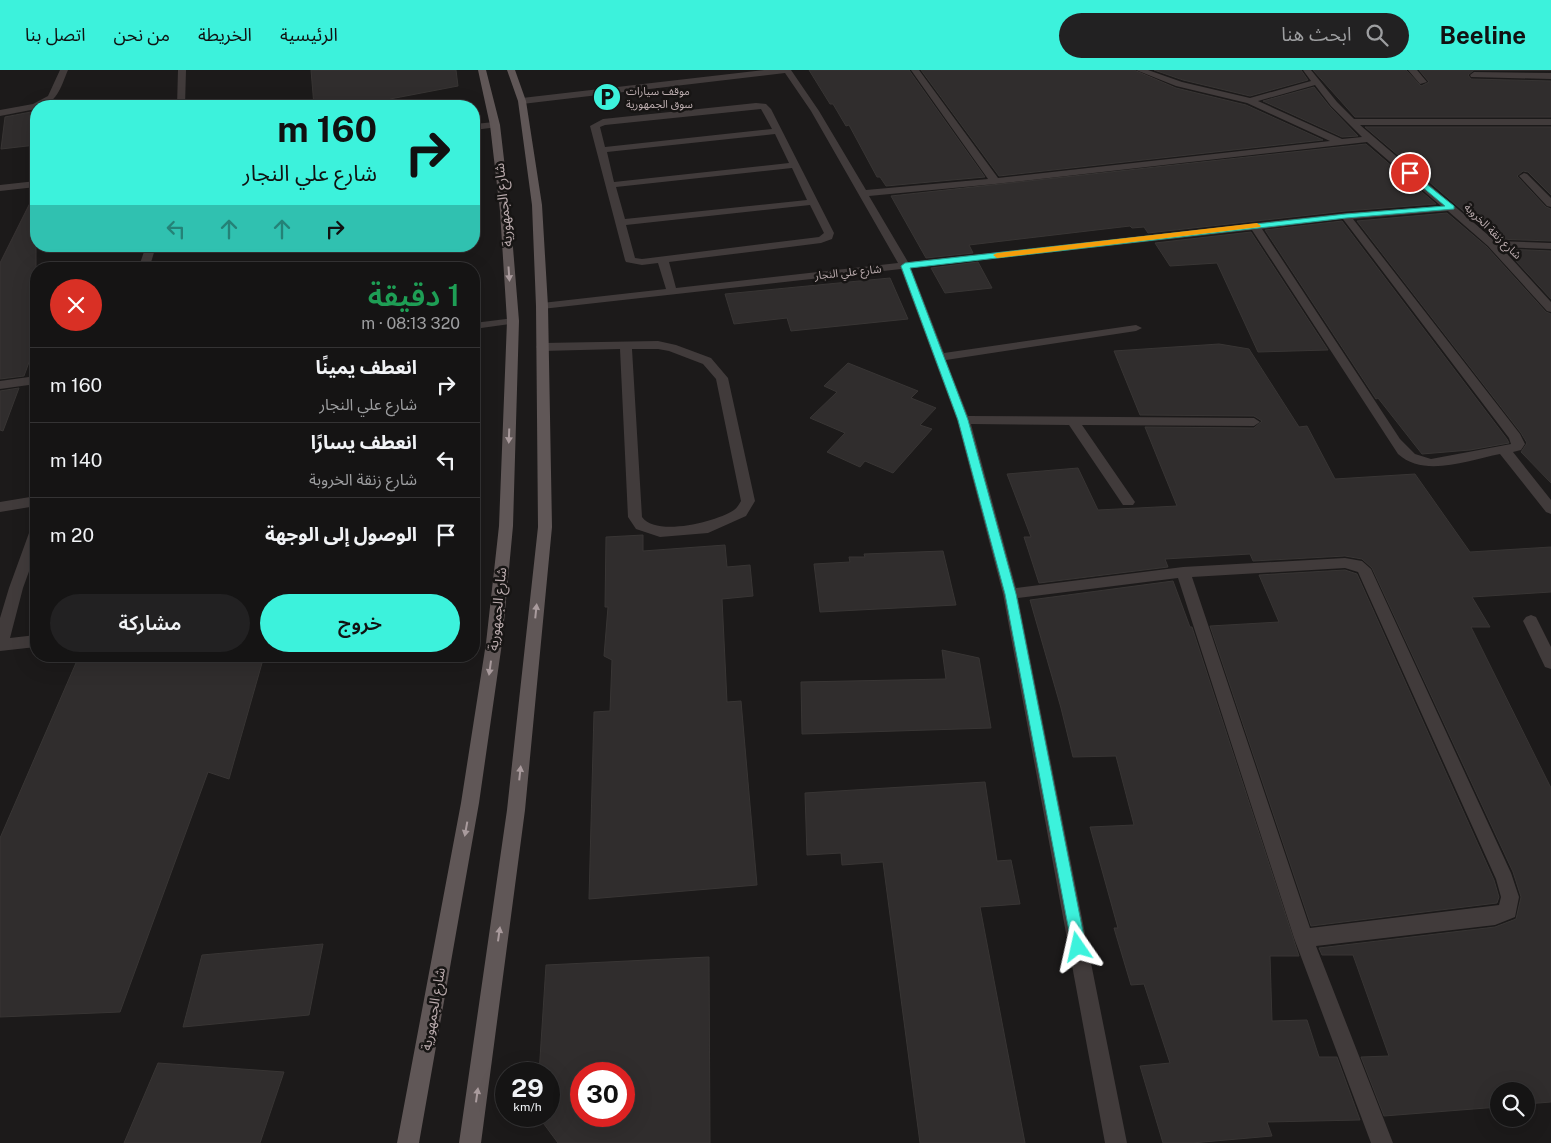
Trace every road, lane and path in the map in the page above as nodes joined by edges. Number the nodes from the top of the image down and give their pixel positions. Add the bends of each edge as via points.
1 (64, 70) edge
2 (182, 70) edge
3 (482, 70) edge
4 (511, 70) edge
5 (786, 70) edge
6 (915, 70) edge
7 (1140, 70) edge
8 (1307, 70) edge
9 (1412, 70) edge
10 (1474, 75) dead end
11 (1551, 76) edge
12 (1317, 82) junction
13 (1423, 82) dead end
14 (48, 100) edge
15 (181, 100) edge
16 (522, 101) junction
17 (1250, 101) junction
18 (30, 107) edge
19 (0, 113) edge
20 (1352, 122) junction
21 (1551, 122) edge
22 (495, 125) junction
23 (480, 126) edge
24 (778, 131) junction
25 (1369, 139) junction
26 (1340, 142) junction
27 (601, 150) junction
28 (795, 164) junction
29 (1524, 176) dead end
30 (995, 181) junction
31 (30, 185) edge
32 (610, 185) junction
33 (0, 188) edge
34 (864, 193) junction
35 (814, 202) junction
36 (1551, 204) edge
37 (1452, 208) junction
38 (1346, 216) junction
39 (620, 223) junction
40 (1255, 226) junction
41 (1492, 244) junction
42 (1551, 246) edge
43 (663, 260) junction
44 (905, 266) junction
45 (672, 292) junction
46 (542, 306) junction
47 (1551, 310) edge
48 (513, 321) junction
49 (480, 325) edge
50 (1136, 328) dead end
51 (626, 346) junction
52 (542, 347) junction
53 (939, 357) junction
54 (30, 381) edge
55 (0, 385) edge
56 (963, 420) junction
57 (1072, 420) junction
58 (1254, 422) dead end
59 (1504, 450) junction
60 (30, 502) edge
61 (1128, 502) dead end
62 (1549, 504) edge
63 (0, 506) edge
64 (30, 549) edge
65 (1183, 572) junction
66 (1010, 594) junction
67 (1531, 621) dead end
68 (30, 642) edge
69 (0, 645) edge
70 (1551, 663) edge
71 (1304, 938) junction
72 (408, 1143) edge
73 (470, 1143) edge
74 (1116, 1143) edge
75 (1382, 1143) edge

1 - 14 street via 57,91
2 - 15 street
3 - 22 main road, شارع الجمهورية
4 - 16 main road
5 - 16 street
5 - 34 street
6 - 30 street
7 - 17 street via 1179,84
8 - 12 street, شارع زنقة الخروبة
9 - 13 street
10 - 11 street
12 - 17 street
12 - 20 street, شارع زنقة الخروبة
16 - 46 main road via 537,205
17 - 26 street
18 - 19 street
20 - 21 street
20 - 25 street, شارع زنقة الخروبة
22 - 23 street
22 -> 48 main road, شارع الجمهورية
24 - 27 street
24 - 27 street via 766,108 756,106 600,123 595,128
24 - 28 street
25 - 26 street
25 - 37 street, شارع زنقة الخروبة
26 - 30 street
27 - 32 street
28 - 32 street
28 - 35 street
29 - 36 street
30 - 34 street
31 - 33 street
32 - 39 street
34 - 44 street
35 - 39 street
35 - 43 street via 830,235 825,239
37 - 38 street, شارع علي النجار
37 - 41 street, شارع زنقة الخروبة
38 - 40 street, شارع علي النجار
38 - 59 street via 1515,437 1516,447
39 - 43 street via 630,260 637,263
40 - 44 street, شارع علي النجار
40 - 59 street via 1404,455 1416,461 1431,462
41 - 42 street
41 - 47 street, شارع زنقة الخروبة
43 - 45 street
44 - 45 street, شارع علي النجار
44 - 53 street
45 - 46 street, شارع علي النجار
46 - 52 main road
48 - 49 street
48 -> 72 main road, شارع الجمهورية via 506,526 494,643 470,803
50 - 53 street
51 - 51 street via 672,348 707,361 722,378 748,501 741,513 708,528 660,532 641,526 635,517
51 - 52 street
73 -> 52 main road via 516,810 545,527
53 - 56 street
54 - 55 street
56 - 57 street
56 - 66 street
57 - 58 street
57 - 61 street
59 - 62 street
60 - 63 street
64 - 69 street
65 - 66 street
65 - 71 street
65 - 71 street via 1345,563 1364,569 1505,879 1510,897 1508,911 1495,916
66 - 74 street
67 - 70 street
68 - 69 street
71 - 75 street

